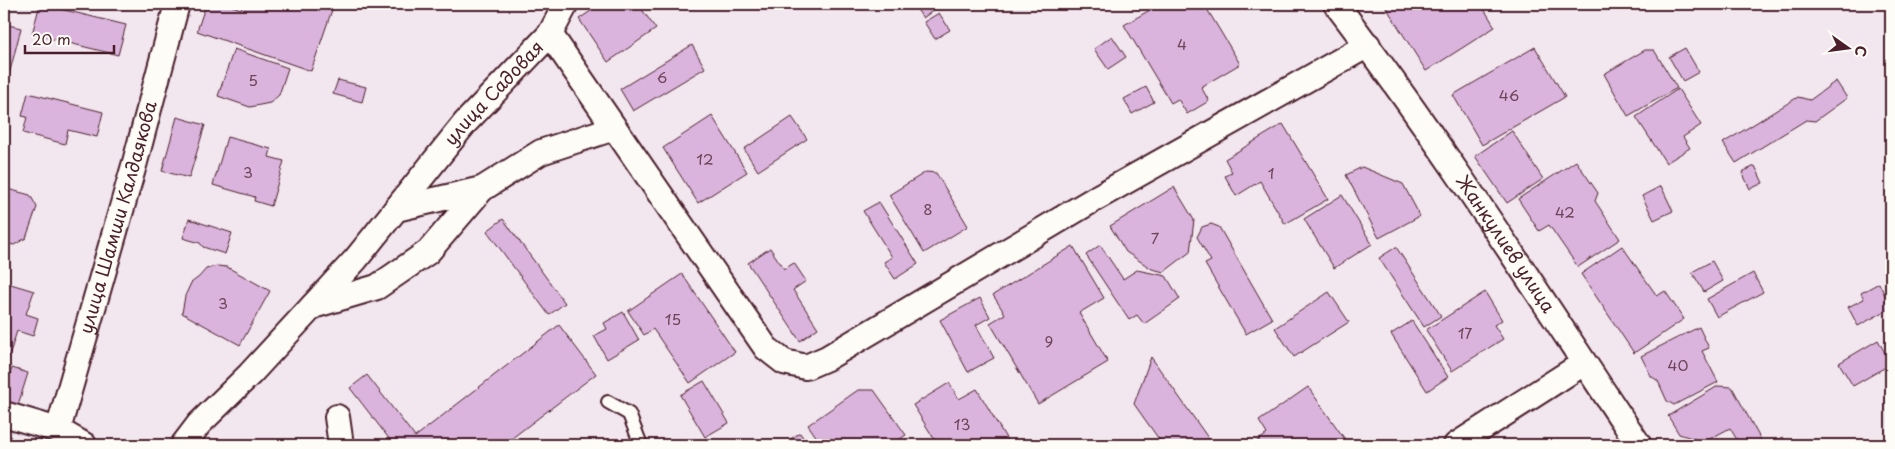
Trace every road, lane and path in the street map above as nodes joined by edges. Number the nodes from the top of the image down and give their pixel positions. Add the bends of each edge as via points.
1 (177, 4) edge
2 (566, 4) edge
3 (1336, 4) edge
4 (550, 34) junction
5 (1368, 45) junction
6 (614, 128) junction
7 (482, 189) junction
8 (396, 209) junction
9 (313, 306) junction
10 (1584, 363) junction
11 (608, 402) dead end
12 (4, 414) edge
13 (337, 417) dead end
14 (58, 430) junction
15 (84, 445) edge
16 (183, 445) edge
17 (341, 445) edge
18 (640, 445) edge
19 (1456, 445) edge
20 (1639, 445) edge

1 - 14 street, улица Шамши Калдаякова
2 - 4 street
3 - 5 street, Жанкулиев улица
4 - 6 street, улица Садовая
4 - 8 street, улица Садовая via 465,123
5 - 6 street, улица Садовая via 1107,192 806,368 784,362 766,348
5 - 10 street, Жанкулиев улица via 1480,203
6 - 7 street via 541,152
7 - 8 street
7 - 9 street via 428,252 377,287
8 - 9 street, улица Садовая
9 - 16 street, улица Садовая via 199,424
10 - 19 street
10 - 20 street, Жанкулиев улица
11 - 18 lane via 629,414
12 - 14 street
13 - 17 street
14 - 15 street

